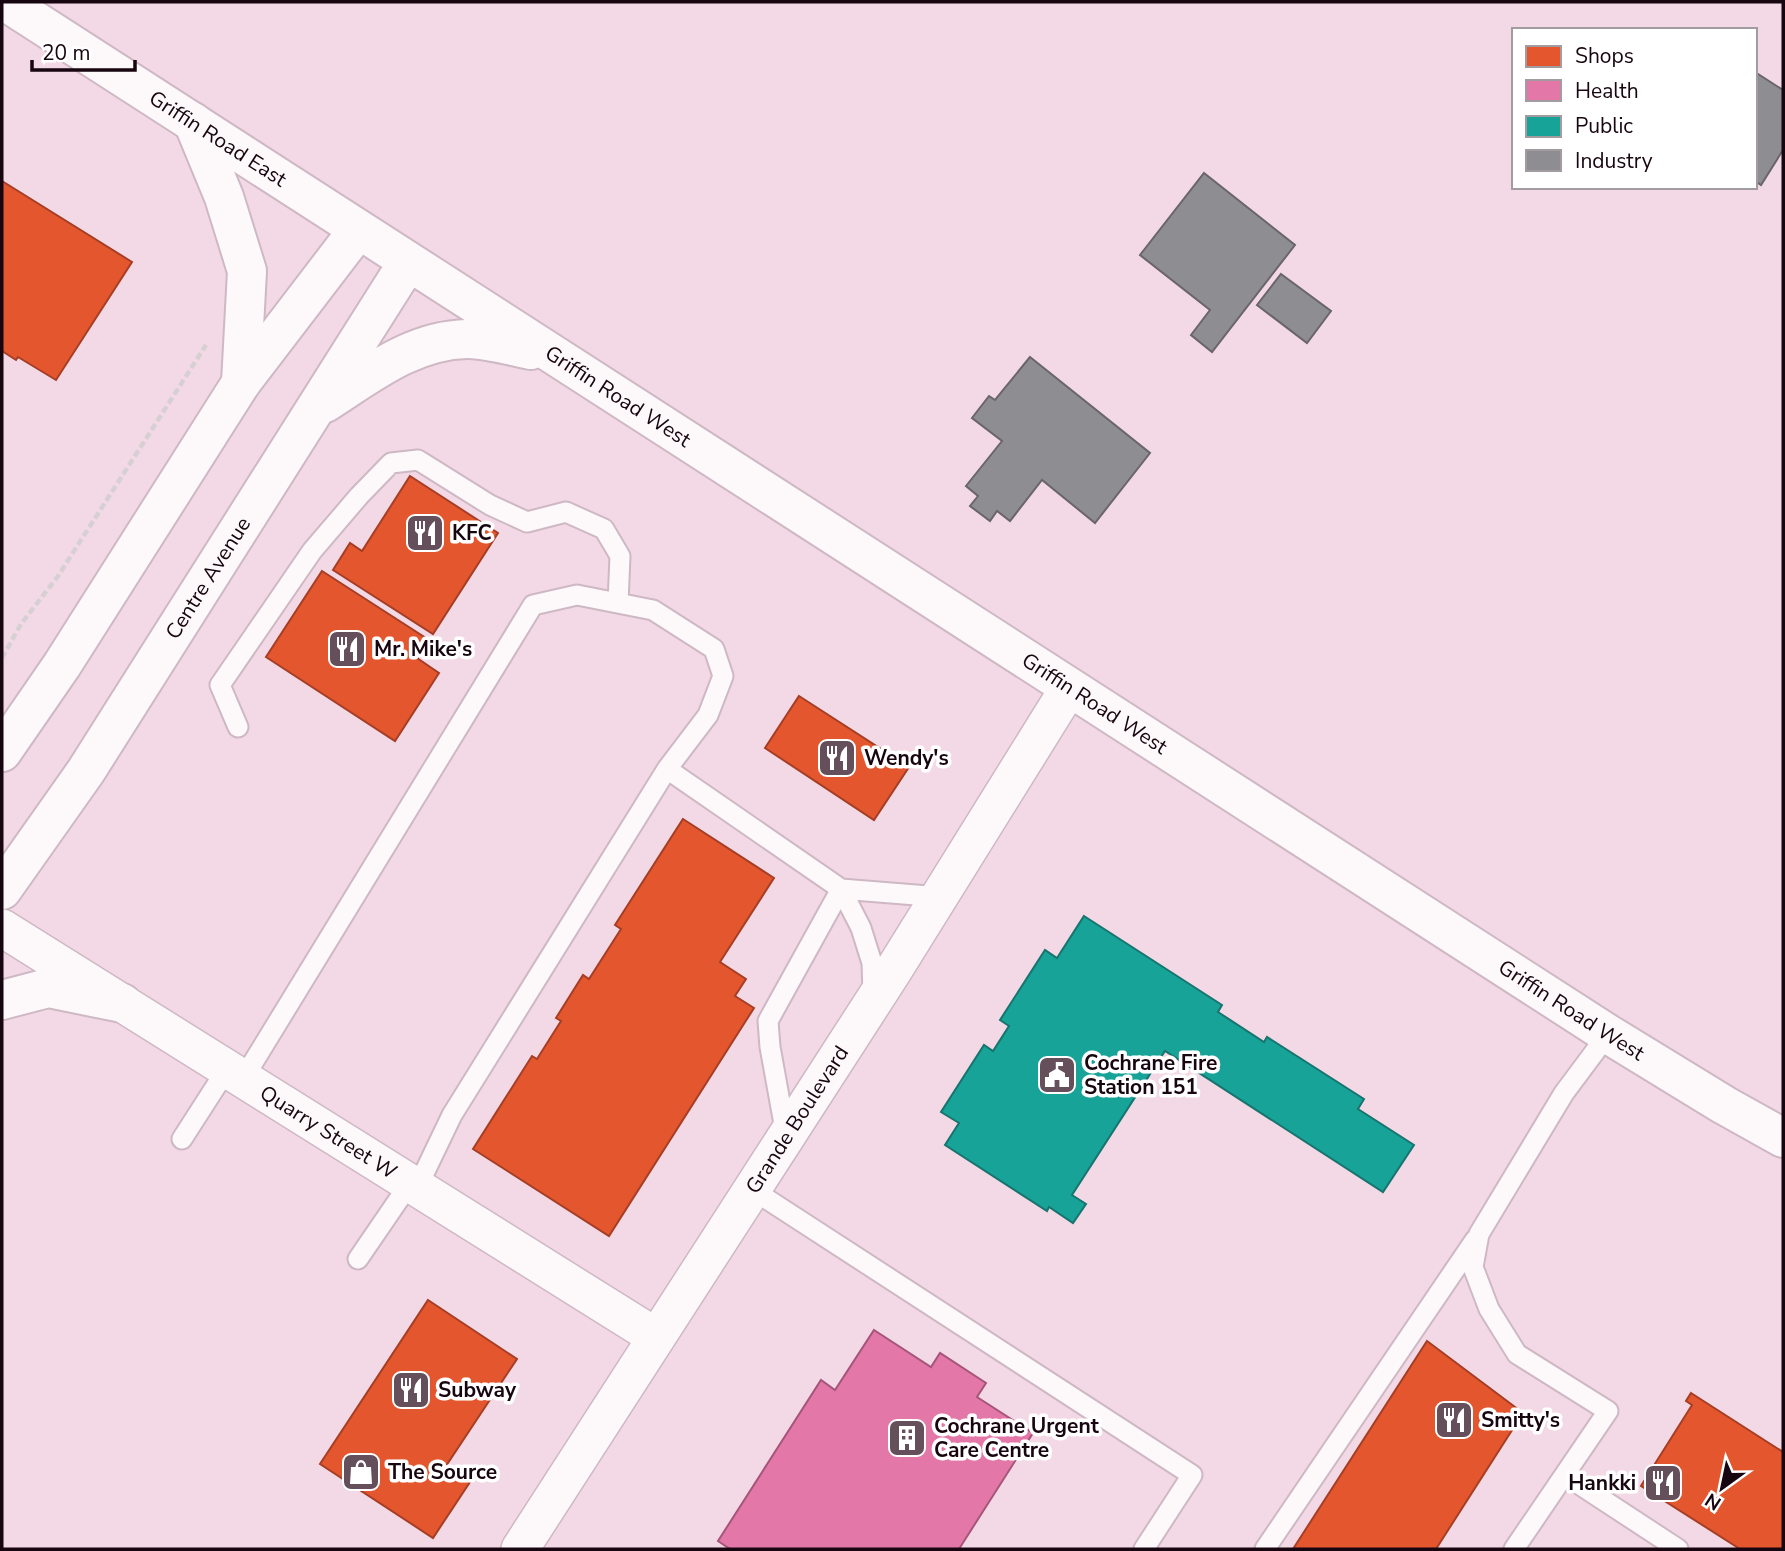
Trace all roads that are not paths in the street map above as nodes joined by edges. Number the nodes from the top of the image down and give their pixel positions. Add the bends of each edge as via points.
1 (6, 2) edge
2 (193, 122) junction
3 (358, 230) junction
4 (408, 262) junction
5 (549, 353) junction
6 (241, 383) junction
7 (317, 408) junction
8 (618, 603) junction
9 (62, 665) junction
10 (1069, 688) junction
11 (2, 713) edge
12 (238, 727) dead end
13 (2, 752) edge
14 (667, 769) junction
15 (841, 889) junction
16 (2, 890) edge
17 (941, 897) junction
18 (2, 928) edge
19 (2, 1000) edge
20 (873, 1001) junction
21 (122, 1003) junction
22 (1608, 1034) junction
23 (235, 1074) junction
24 (1783, 1138) edge
25 (182, 1139) dead end
26 (786, 1139) junction
27 (414, 1186) junction
28 (753, 1190) junction
29 (1479, 1234) junction
30 (358, 1259) dead end
31 (656, 1337) junction
32 (1565, 1475) junction
33 (520, 1549) edge
34 (1144, 1549) edge
35 (1265, 1549) edge
36 (1514, 1549) edge
37 (1678, 1549) edge

1 - 2 main road, Griffin Road East
2 - 3 main road, Griffin Road East
2 - 6 main road via 225,197 247,271
3 - 4 main road, Griffin Road East
3 - 6 main road
4 - 5 main road, Griffin Road West
4 - 7 main road, Centre Avenue
5 - 7 main road via 468,339 436,343 406,353
5 - 10 main road, Griffin Road West
6 - 9 main road
7 - 16 main road, Centre Avenue via 86,771
8 - 12 lane via 620,556 604,529 566,512 527,523 418,460 391,463 312,551 220,685
8 - 14 lane via 653,610 714,649 723,676 708,715
8 - 23 lane via 577,595 533,605
9 - 11 main road
9 - 13 main road
10 - 17 street, Grande Boulevard
10 - 22 main road, Griffin Road West
14 - 15 lane
14 - 27 lane via 452,1115
15 - 17 lane
15 - 20 lane via 872,963
15 - 26 lane via 768,1021
17 - 20 street, Grande Boulevard
18 - 21 street, Quarry Street W
19 - 21 main road via 48,988
20 - 26 street, Grande Boulevard
21 - 23 street, Quarry Street W
22 - 24 main road, Griffin Road West
22 - 29 lane via 1564,1093
23 - 25 lane
23 - 27 street, Quarry Street W
26 - 28 street, Grande Boulevard
27 - 30 lane
27 - 31 street, Quarry Street W
28 - 31 street, Grande Boulevard
28 - 34 lane via 1192,1475
29 - 32 lane via 1473,1267 1489,1309 1517,1354 1608,1411
29 - 35 lane
31 - 33 street, Grande Boulevard
32 - 36 lane
32 - 37 lane

